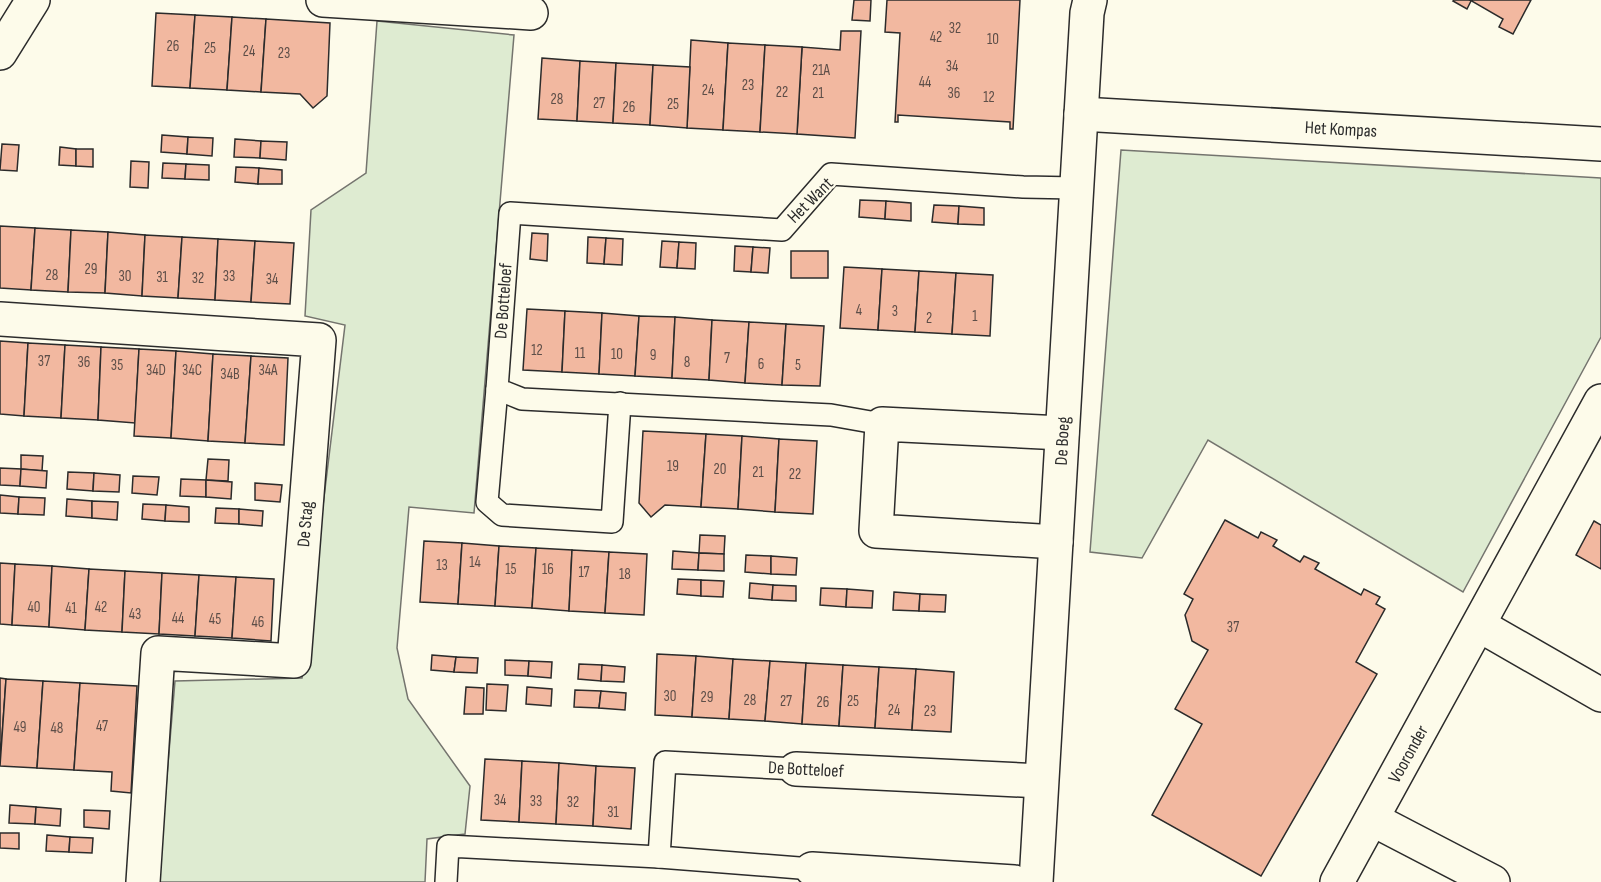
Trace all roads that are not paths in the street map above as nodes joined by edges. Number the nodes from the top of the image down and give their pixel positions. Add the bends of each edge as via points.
1 (33, 0) edge
2 (323, 0) edge
3 (1090, 0) edge
4 (531, 13) dead end
5 (0, 53) edge
6 (1081, 114) junction
7 (1601, 144) edge
8 (1076, 188) junction
9 (510, 213) joint
10 (0, 319) edge
11 (497, 389) junction
12 (1601, 400) edge
13 (620, 403) junction
14 (882, 424) junction
15 (1062, 433) junction
16 (1056, 542) junction
17 (1479, 626) junction
18 (1601, 695) edge
19 (796, 769) joint
20 (1041, 781) junction
21 (1372, 819) junction
22 (659, 857) junction
23 (812, 869) joint
24 (143, 882) edge
25 (446, 882) edge
26 (1014, 882) edge
27 (1036, 882) edge
28 (1337, 882) edge
29 (1493, 882) edge

1 - 5 street
2 - 4 street
3 - 6 street, De Boeg
6 - 7 street, Het Kompas
6 - 8 street, De Boeg
8 - 9 lane, Het Want via 831,174 782,230
8 - 15 street, De Boeg
9 - 11 lane, De Botteloef
10 - 24 street, De Stag via 319,340 294,661 158,653
11 - 13 lane via 522,399
11 - 13 lane, De Botteloef via 487,502 502,515 612,522
12 - 17 street, Vooronder
13 - 14 lane via 831,415
14 - 15 street
14 - 16 street via 876,531
15 - 16 street, De Boeg
16 - 20 street, De Boeg
17 - 18 street
17 - 21 street, Vooronder
19 - 20 street, De Botteloef
19 - 22 lane, De Botteloef via 665,762
20 - 27 street, De Boeg
21 - 28 street, Vooronder
21 - 29 street
22 - 23 lane
22 - 25 lane via 448,846
23 - 26 street

